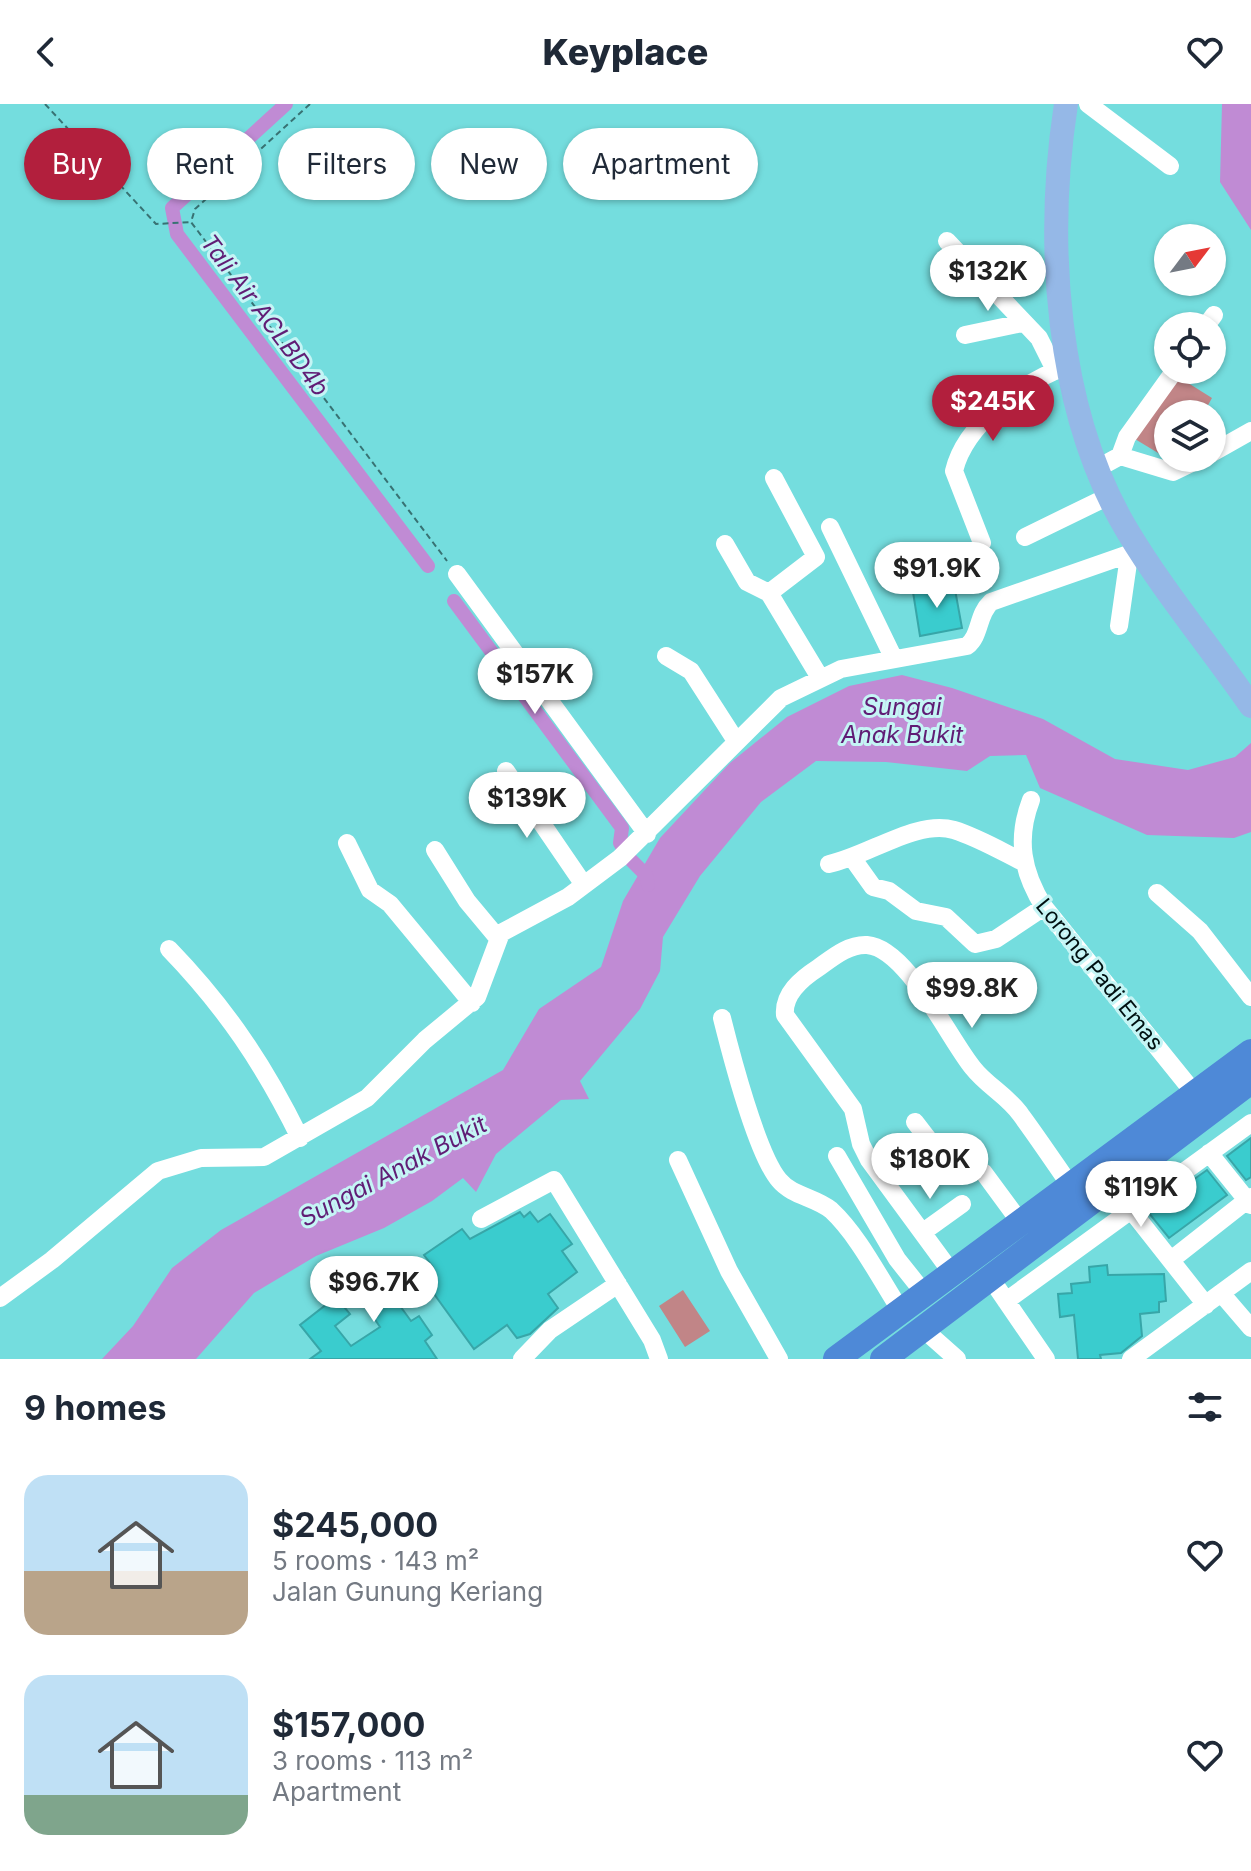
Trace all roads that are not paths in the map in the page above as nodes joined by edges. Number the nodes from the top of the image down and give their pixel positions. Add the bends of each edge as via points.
1 (1066, 104) edge
2 (1088, 104) edge
3 (1170, 166) dead end
4 (947, 241) dead end
5 (1022, 323) junction
6 (965, 335) dead end
7 (1062, 368) junction
8 (1165, 384) edge
9 (1249, 437) edge
10 (1226, 447) edge
11 (1120, 456) junction
12 (1098, 468) junction
13 (1154, 468) edge
14 (774, 478) dead end
15 (1109, 496) junction
16 (830, 527) dead end
17 (1025, 537) dead end
18 (982, 543) dead end
19 (725, 544) dead end
20 (1134, 553) junction
21 (457, 574) road end
22 (769, 593) junction
23 (1119, 626) dead end
24 (666, 656) dead end
25 (893, 657) junction
26 (819, 676) junction
27 (1250, 704) edge
28 (736, 741) junction
29 (506, 771) dead end
30 (1031, 800) dead end
31 (647, 834) junction
32 (347, 843) dead end
33 (435, 850) dead end
34 (853, 859) junction
35 (1023, 862) junction
36 (829, 864) dead end
37 (584, 885) junction
38 (1157, 893) dead end
39 (1044, 907) junction
40 (497, 937) junction
41 (169, 949) dead end
42 (1251, 997) edge
43 (472, 1003) junction
44 (722, 1018) dead end
45 (1251, 1052) edge
46 (1251, 1081) edge
47 (1195, 1094) junction
48 (915, 1122) dead end
49 (1251, 1123) edge
50 (300, 1138) junction
51 (1209, 1153) junction
52 (837, 1156) dead end
53 (678, 1160) dead end
54 (1070, 1185) junction
55 (1250, 1201) edge
56 (962, 1204) dead end
57 (1131, 1210) junction
58 (481, 1219) dead end
59 (1020, 1222) junction
60 (923, 1232) junction
61 (1171, 1260) junction
62 (1251, 1271) edge
63 (952, 1273) junction
64 (989, 1276) junction
65 (618, 1284) junction
66 (924, 1293) junction
67 (0, 1298) edge
68 (1214, 1299) junction
69 (1006, 1301) junction
70 (901, 1311) junction
71 (922, 1328) junction
72 (1251, 1328) edge
73 (522, 1359) edge
74 (659, 1359) edge
75 (779, 1359) edge
76 (836, 1359) edge
77 (883, 1359) edge
78 (957, 1359) edge
79 (1046, 1359) edge
80 (1131, 1359) edge

1 - 7 main road via 1056,246
2 - 3 street
4 - 5 street
5 - 6 street
5 - 7 street
7 - 12 main road
7 - 18 street via 1003,406 965,443 957,459 959,491
8 - 11 street via 1127,437
9 - 10 street
11 - 12 street
11 - 13 street
12 - 15 main road
14 - 22 street via 816,557
15 - 17 street
15 - 20 main road
16 - 25 street
19 - 22 street via 747,582
20 - 23 street
20 - 25 street via 991,602 967,646
20 - 27 main road
21 - 31 street
22 - 26 street
24 - 28 street via 691,671
25 - 26 street
26 - 28 street via 781,698
28 - 31 street
29 - 37 street
30 - 35 street, Lorong Padi Emas
31 - 37 street
32 - 43 street via 373,895 390,904
33 - 40 street
34 - 35 street via 905,835 938,827
34 - 36 street
34 - 39 street via 873,887 889,891 916,911 946,917 975,944 996,939
35 - 39 street, Lorong Padi Emas
37 - 40 street
38 - 42 street via 1200,931
39 - 47 street, Lorong Padi Emas
40 - 43 street
41 - 50 street via 214,995 269,1074
43 - 50 street via 425,1040 367,1098
44 - 70 street via 773,1171 787,1187 840,1220
45 - 47 highway
46 - 64 highway
47 - 54 highway
48 - 59 street via 952,1170 976,1168 984,1173
49 - 51 street
50 - 67 street via 264,1157 201,1158 170,1165 148,1177
51 - 55 street
51 - 57 street
52 - 66 street via 897,1259
53 - 75 street via 729,1271
54 - 59 highway
54 - 60 street via 1011,1101 975,1071 900,965 877,947 843,951 790,992 785,1015 853,1109 864,1151
55 - 61 street
56 - 60 street
57 - 61 street
57 - 69 street
58 - 65 street via 554,1180
59 - 63 highway
60 - 63 street
61 - 68 street
62 - 68 street
63 - 66 highway
64 - 69 street
64 - 71 highway
65 - 73 street via 550,1330
65 - 74 street
66 - 70 highway
68 - 72 street
68 - 80 street
69 - 79 street
70 - 76 highway
71 - 77 highway
71 - 78 street

